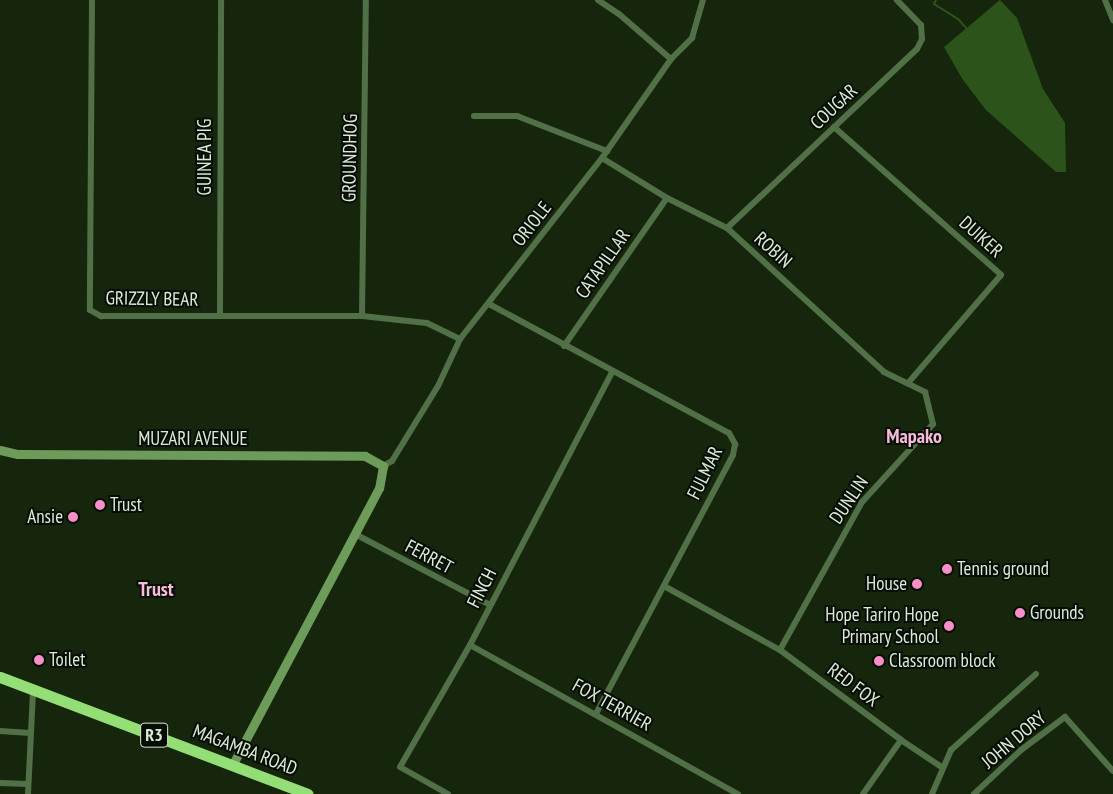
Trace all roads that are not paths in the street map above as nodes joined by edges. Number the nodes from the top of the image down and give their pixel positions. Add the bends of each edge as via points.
1 (92, 0) edge
2 (221, 0) edge
3 (366, 0) edge
4 (598, 0) edge
5 (703, 0) edge
6 (897, 0) edge
7 (1105, 0) edge
8 (1113, 20) edge
9 (671, 59) junction
10 (474, 116) dead end
11 (834, 127) junction
12 (607, 151) junction
13 (602, 158) junction
14 (667, 198) junction
15 (726, 228) junction
16 (489, 304) junction
17 (220, 315) junction
18 (362, 316) junction
19 (460, 339) junction
20 (564, 346) junction
21 (612, 372) junction
22 (908, 383) junction
23 (0, 450) edge
24 (383, 466) junction
25 (355, 534) junction
26 (664, 586) junction
27 (490, 605) junction
28 (470, 645) junction
29 (780, 650) junction
30 (1036, 674) dead end
31 (0, 677) edge
32 (33, 690) junction
33 (596, 714) junction
34 (0, 731) edge
35 (30, 733) junction
36 (901, 740) junction
37 (233, 764) junction
38 (943, 768) junction
39 (1113, 771) edge
40 (0, 783) edge
41 (28, 784) junction
42 (28, 794) edge
43 (308, 794) edge
44 (448, 794) edge
45 (738, 794) edge
46 (863, 794) edge
47 (932, 794) edge
48 (974, 794) edge

1 - 17 street, GRIZZLY BEAR via 90,310 101,316
2 - 17 street, GUINEA PIG
3 - 18 street, GROUNDHOG
4 - 9 street
5 - 9 street, ORIOLE via 692,38
6 - 11 street, COUGAR via 921,25 922,39 917,49
7 - 8 street
9 - 12 street, ORIOLE
10 - 12 street via 517,116
11 - 15 street, COUGAR
11 - 22 street, DUIKER via 1001,275
12 - 13 street, ORIOLE
13 - 14 street, ROBIN
13 - 16 street, ORIOLE
14 - 15 street, ROBIN
14 - 20 street, CATAPILLAR
15 - 22 street, ROBIN via 884,372 903,384
16 - 19 street, ORIOLE
16 - 20 street, FULMAR
17 - 18 street, GRIZZLY BEAR
18 - 19 street, GRIZZLY BEAR via 427,324
19 - 24 street, ORIOLE via 438,386 392,461
20 - 21 street, FULMAR
21 - 26 street, FULMAR via 729,433 735,444 733,455
21 - 27 street, FINCH
22 - 29 street, DUNLIN via 925,392 933,424 862,502
23 - 24 street, MUZARI AVENUE via 18,454 365,456
24 - 25 street via 380,488
25 - 27 street, FERRET
25 - 37 street
26 - 29 street, RED FOX
26 - 33 street, FULMAR
27 - 28 street, FINCH
28 - 33 street, FOX TERRIER
28 - 44 street, FINCH via 400,767
29 - 36 street, RED FOX
30 - 38 street via 951,750
31 - 32 highway, MAGAMBA ROAD / R3
32 - 35 street
32 - 37 highway, MAGAMBA ROAD / R3
33 - 45 street, FOX TERRIER
34 - 35 street
35 - 41 street
36 - 38 street, RED FOX
36 - 46 street
37 - 43 highway, MAGAMBA ROAD / R3
38 - 47 street
39 - 48 street, JOHN DORY via 1065,718 1021,750
40 - 41 street
41 - 42 street

